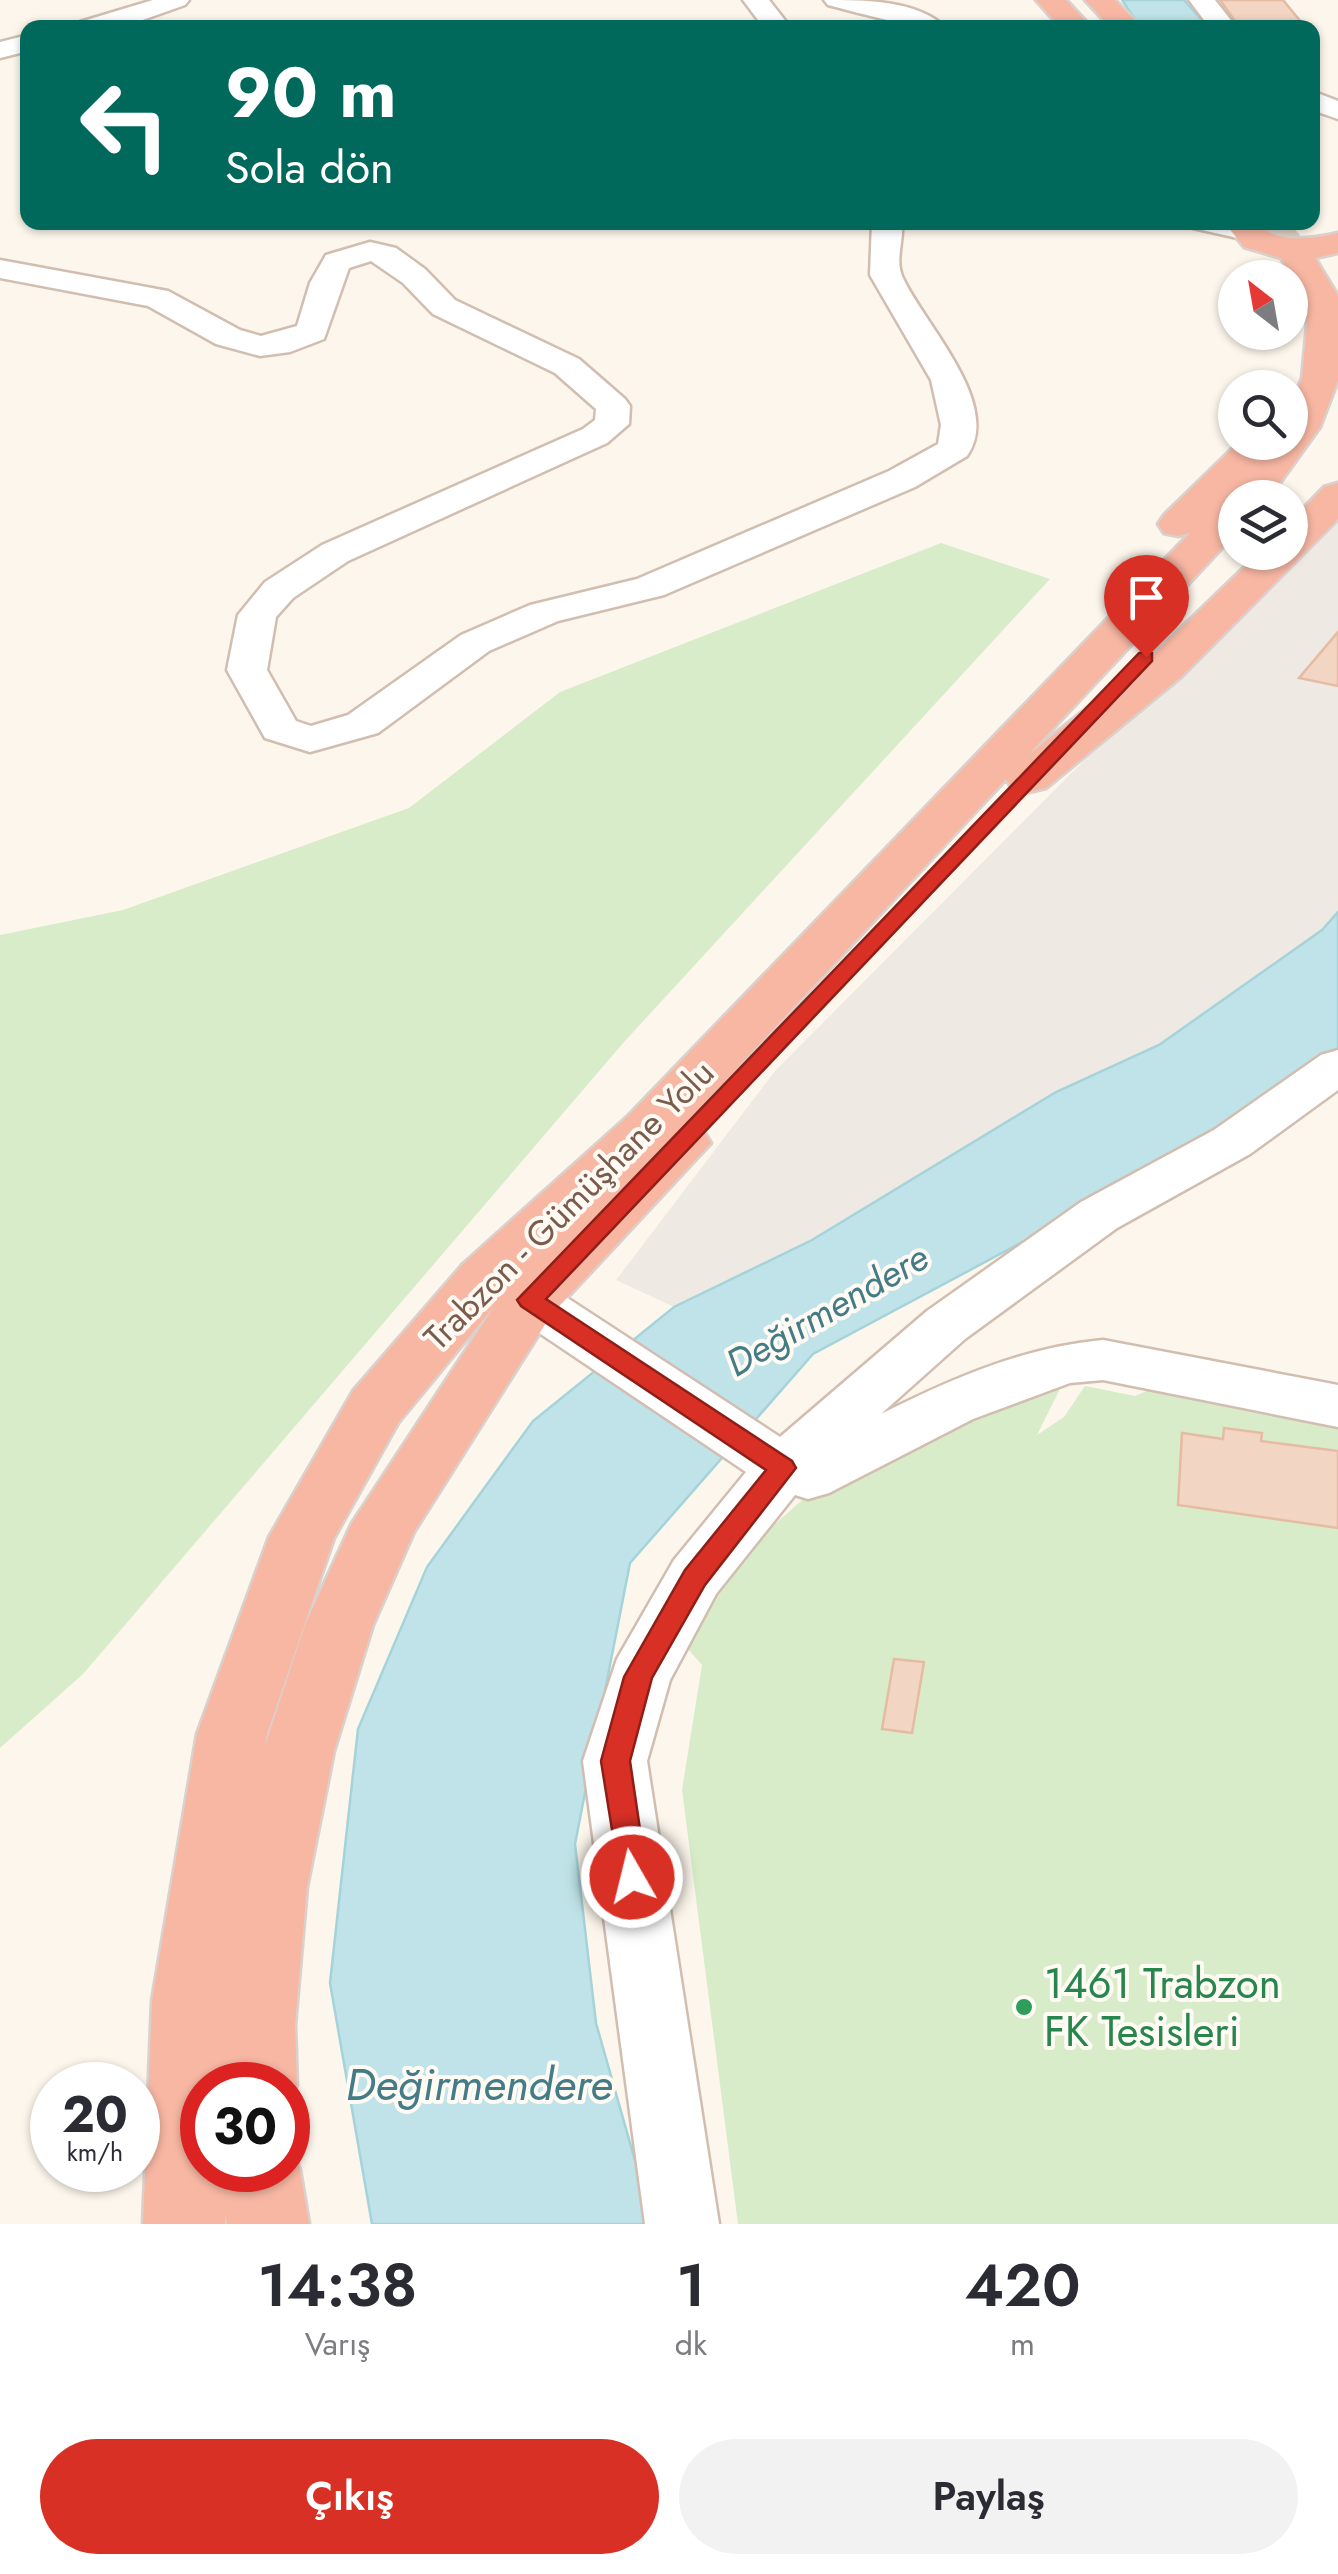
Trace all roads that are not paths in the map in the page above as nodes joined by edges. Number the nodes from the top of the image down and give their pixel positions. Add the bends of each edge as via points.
1 (176, 0) edge
2 (756, 0) edge
3 (837, 0) edge
4 (1050, 0) edge
5 (1083, 0) edge
6 (1098, 0) edge
7 (1202, 0) edge
8 (118, 20) edge
9 (772, 20) edge
10 (921, 20) edge
11 (1070, 20) edge
12 (1120, 20) edge
13 (1218, 20) edge
14 (381, 230) edge
15 (887, 230) edge
16 (1222, 230) edge
17 (1335, 237) edge
18 (370, 251) junction
19 (1271, 252) edge
20 (0, 269) edge
21 (1301, 370) edge
22 (1338, 432) edge
23 (1243, 460) edge
24 (1264, 480) edge
25 (1300, 480) edge
26 (1338, 495) edge
27 (1308, 527) edge
28 (1218, 528) edge
29 (1228, 570) edge
30 (1266, 570) edge
31 (1029, 778) junction
32 (940, 822) junction
33 (1338, 1066) edge
34 (544, 1309) junction
35 (1338, 1406) edge
36 (769, 1458) junction
37 (257, 2062) edge
38 (263, 2192) edge
39 (184, 2224) edge
40 (268, 2224) edge
41 (682, 2224) edge

1 - 8 street
2 - 9 street
3 - 10 street
4 - 11 highway
5 - 12 highway
6 - 12 highway
7 - 13 street
14 - 18 street
15 - 18 street via 883,270 955,395 954,449 678,576 544,613 475,643 364,724 310,739 280,729 247,670 257,615 279,590 334,553 612,424 613,406 567,366 444,307 414,276
16 - 19 street
17 - 19 highway via 1312,248
18 - 20 street via 337,262 312,332 260,346 228,337 158,298
19 - 21 highway via 1300,295 1308,324
19 - 24 highway via 1321,298 1331,336 1322,398 1294,449
22 - 25 highway
23 - 32 highway, Trabzon - Gümüşhane Yolu via 1096,602
26 - 27 highway
28 - 32 highway, Trabzon - Gümüşhane Yolu
29 - 31 highway, Trabzon - Gümüşhane Yolu
30 - 31 highway, Trabzon - Gümüşhane Yolu via 1166,668
31 - 34 highway, Trabzon - Gümüşhane Yolu
32 - 39 highway, Trabzon - Gümüşhane Yolu via 648,1129 484,1279 375,1407 302,1537 232,1734 190,2000
33 - 36 street via 1232,1142 1099,1215
34 - 36 street
34 - 37 highway, Trabzon - Gümüşhane Yolu via 385,1523 339,1625 300,1750 270,1887
35 - 36 street via 1073,1360 966,1400 808,1477
36 - 41 street via 638,1677 615,1761
38 - 40 highway

